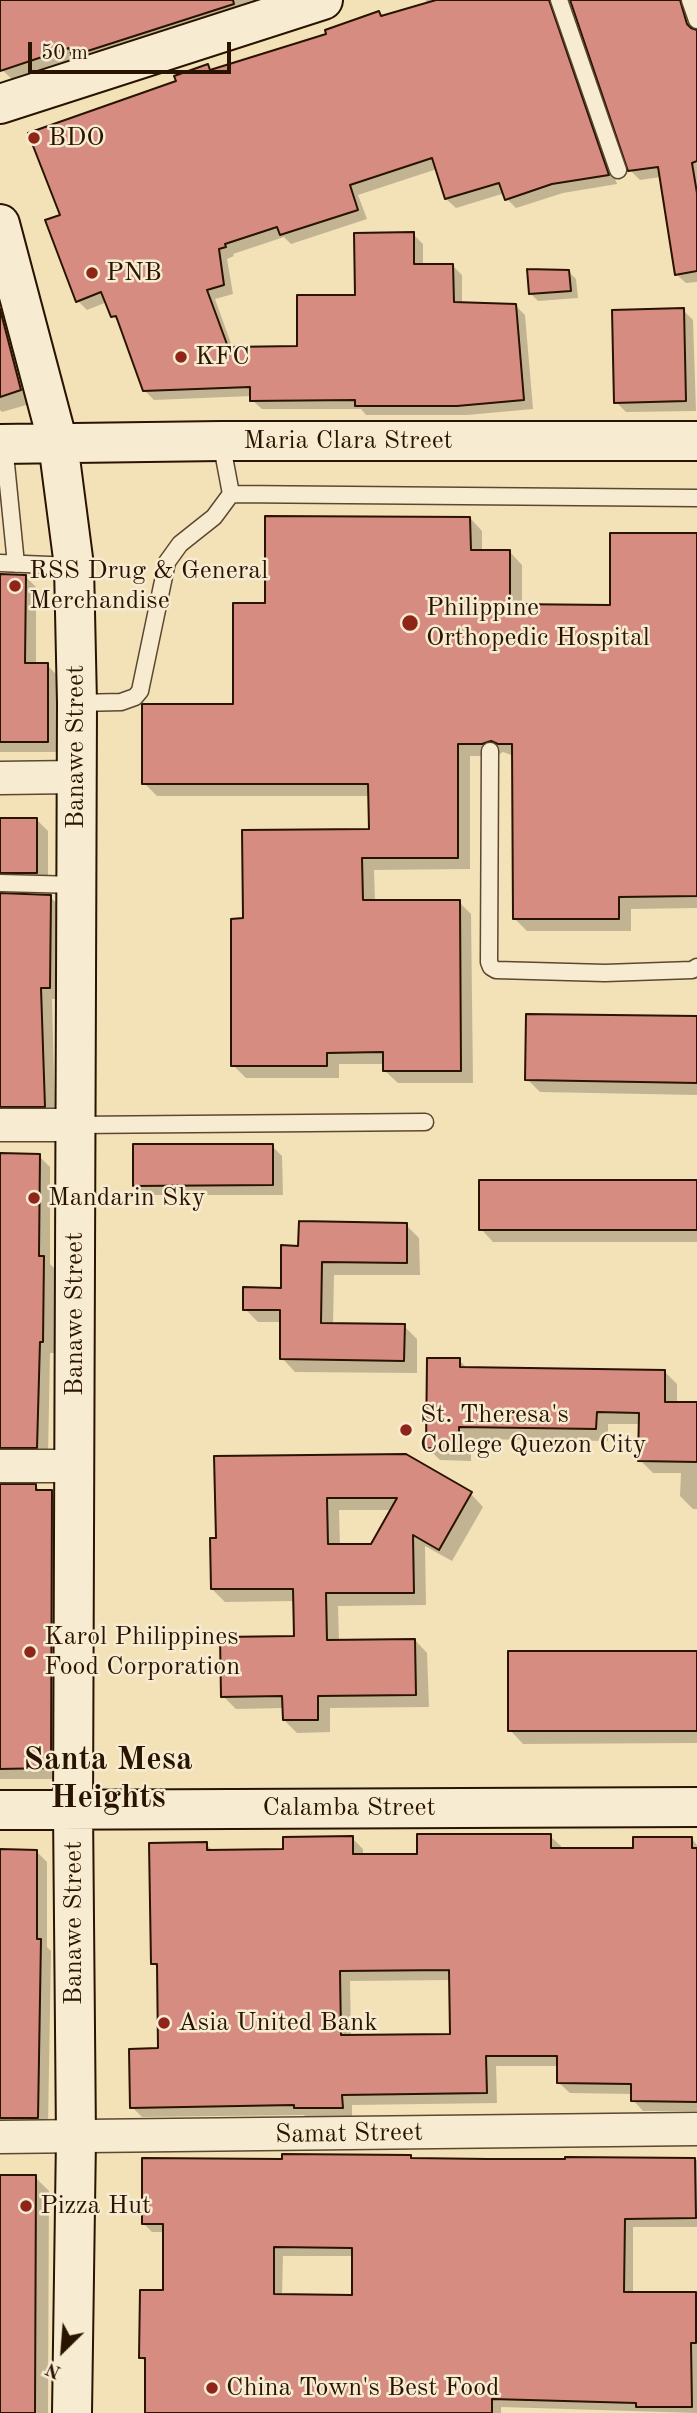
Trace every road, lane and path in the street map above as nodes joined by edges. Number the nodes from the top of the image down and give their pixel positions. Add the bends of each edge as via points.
1 (323, 0) edge
2 (559, 0) edge
3 (690, 0) edge
4 (697, 20) edge
5 (0, 104) edge
6 (618, 170) dead end
7 (0, 224) edge
8 (221, 441) junction
9 (697, 441) edge
10 (58, 443) junction
11 (2, 444) edge
12 (231, 494) junction
13 (697, 498) edge
14 (8, 564) edge
15 (74, 566) junction
16 (77, 703) junction
17 (490, 751) dead end
18 (76, 777) junction
19 (0, 778) edge
20 (0, 883) edge
21 (76, 886) junction
22 (697, 967) edge
23 (425, 1122) dead end
24 (0, 1125) edge
25 (75, 1125) junction
26 (0, 1466) edge
27 (75, 1466) junction
28 (697, 1807) edge
29 (0, 1810) edge
30 (73, 1810) junction
31 (697, 2129) edge
32 (0, 2137) edge
33 (76, 2138) junction
34 (72, 2413) edge

1 - 5 main road
2 - 6 lane
3 - 4 lane
7 - 10 main road, Banawe Street
8 - 9 main road, Maria Clara Street
8 - 10 main road, Maria Clara Street
8 - 12 lane
10 - 11 main road, Maria Clara Street
10 - 15 main road, Banawe Street
11 - 14 lane
12 - 13 lane
12 - 16 lane via 167,562 140,691 121,702
14 - 15 lane
15 - 16 main road, Banawe Street
16 - 18 main road, Banawe Street
17 - 22 lane via 491,967 605,973
18 - 19 street
18 - 21 main road, Banawe Street
20 - 21 lane
21 - 25 main road, Banawe Street
23 - 25 lane
24 - 25 street
25 - 27 main road, Banawe Street
26 - 27 street
27 - 30 main road, Banawe Street
28 - 30 main road, Calamba Street
29 - 30 main road, Calamba Street
30 - 33 main road, Banawe Street
31 - 33 street, Samat Street
32 - 33 street, Samat Street
33 - 34 main road, Banawe Street

